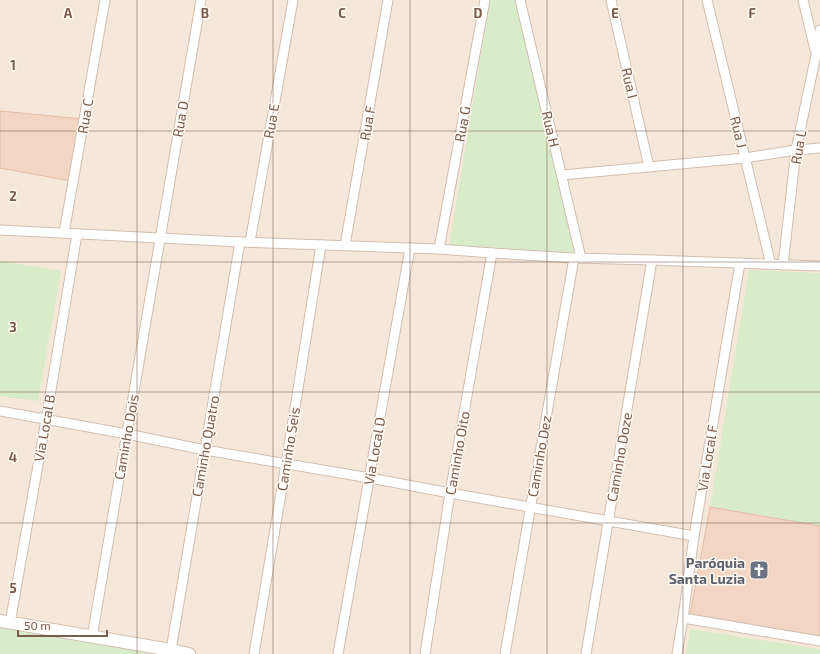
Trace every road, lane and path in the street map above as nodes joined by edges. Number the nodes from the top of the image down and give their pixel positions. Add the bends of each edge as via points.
1 (105, 0) edge
2 (201, 0) edge
3 (293, 0) edge
4 (388, 0) edge
5 (485, 0) edge
6 (520, 0) edge
7 (611, 0) edge
8 (707, 0) edge
9 (803, 0) edge
10 (820, 30) edge
11 (816, 55) junction
12 (820, 148) edge
13 (796, 150) junction
14 (745, 158) junction
15 (648, 167) junction
16 (562, 175) junction
17 (0, 230) edge
18 (64, 233) junction
19 (77, 234) junction
20 (160, 238) junction
21 (240, 242) junction
22 (250, 242) junction
23 (321, 245) junction
24 (345, 245) junction
25 (410, 248) junction
26 (439, 249) junction
27 (492, 253) junction
28 (578, 258) junction
29 (652, 260) junction
30 (740, 263) junction
31 (771, 265) junction
32 (783, 265) junction
33 (820, 266) edge
34 (0, 411) edge
35 (46, 420) junction
36 (127, 434) junction
37 (204, 450) junction
38 (286, 464) junction
39 (370, 478) junction
40 (450, 494) junction
41 (530, 507) junction
42 (608, 520) junction
43 (694, 536) junction
44 (683, 618) junction
45 (5, 622) edge
46 (92, 636) junction
47 (820, 641) edge
48 (150, 650) edge
49 (171, 650) junction
50 (189, 654) edge
51 (254, 654) edge
52 (338, 654) edge
53 (425, 654) edge
54 (505, 654) edge
55 (586, 654) edge
56 (677, 654) edge

1 - 18 street, Rua C
2 - 20 street, Rua D
3 - 22 street, Rua E
4 - 24 street, Rua F
5 - 26 street, Rua G
6 - 16 street, Rua H
7 - 15 street, Rua I
8 - 14 street, Rua J
9 - 11 street
10 - 11 street, Rua L
11 - 13 street, Rua L
12 - 13 street
13 - 14 street
13 - 32 street, Rua L
14 - 15 street
14 - 31 street, Rua J
15 - 16 street
16 - 28 street, Rua H
17 - 18 street
18 - 19 street
19 - 20 street
19 - 35 street, Via Local B
20 - 21 street
20 - 36 street, Caminho Dois
21 - 22 street
21 - 37 street, Caminho Quatro
22 - 23 street
23 - 24 street
23 - 38 street, Caminho Seis
24 - 25 street
25 - 26 street
25 - 39 street, Via Local D
26 - 27 street
27 - 28 street
27 - 40 street, Caminho Oito
28 - 29 street
28 - 41 street, Caminho Dez
29 - 30 street
29 - 42 street, Caminho Doze
30 - 31 street
30 - 43 street, Via Local F
31 - 32 street
32 - 33 street
34 - 35 street
35 - 36 street
35 - 45 street, Via Local B
36 - 37 street
36 - 46 street, Caminho Dois
37 - 38 street
37 - 49 street, Caminho Quatro
38 - 39 street
38 - 51 street, Caminho Seis
39 - 40 street
39 - 52 street, Via Local D
40 - 41 street
40 - 53 street, Caminho Oito
41 - 42 street
41 - 54 street, Caminho Dez
42 - 43 street
42 - 55 street, Caminho Doze
43 - 44 street, Via Local F
44 - 47 street
44 - 56 street, Via Local F
45 - 46 street
46 - 48 street
48 - 49 street
49 - 50 street

